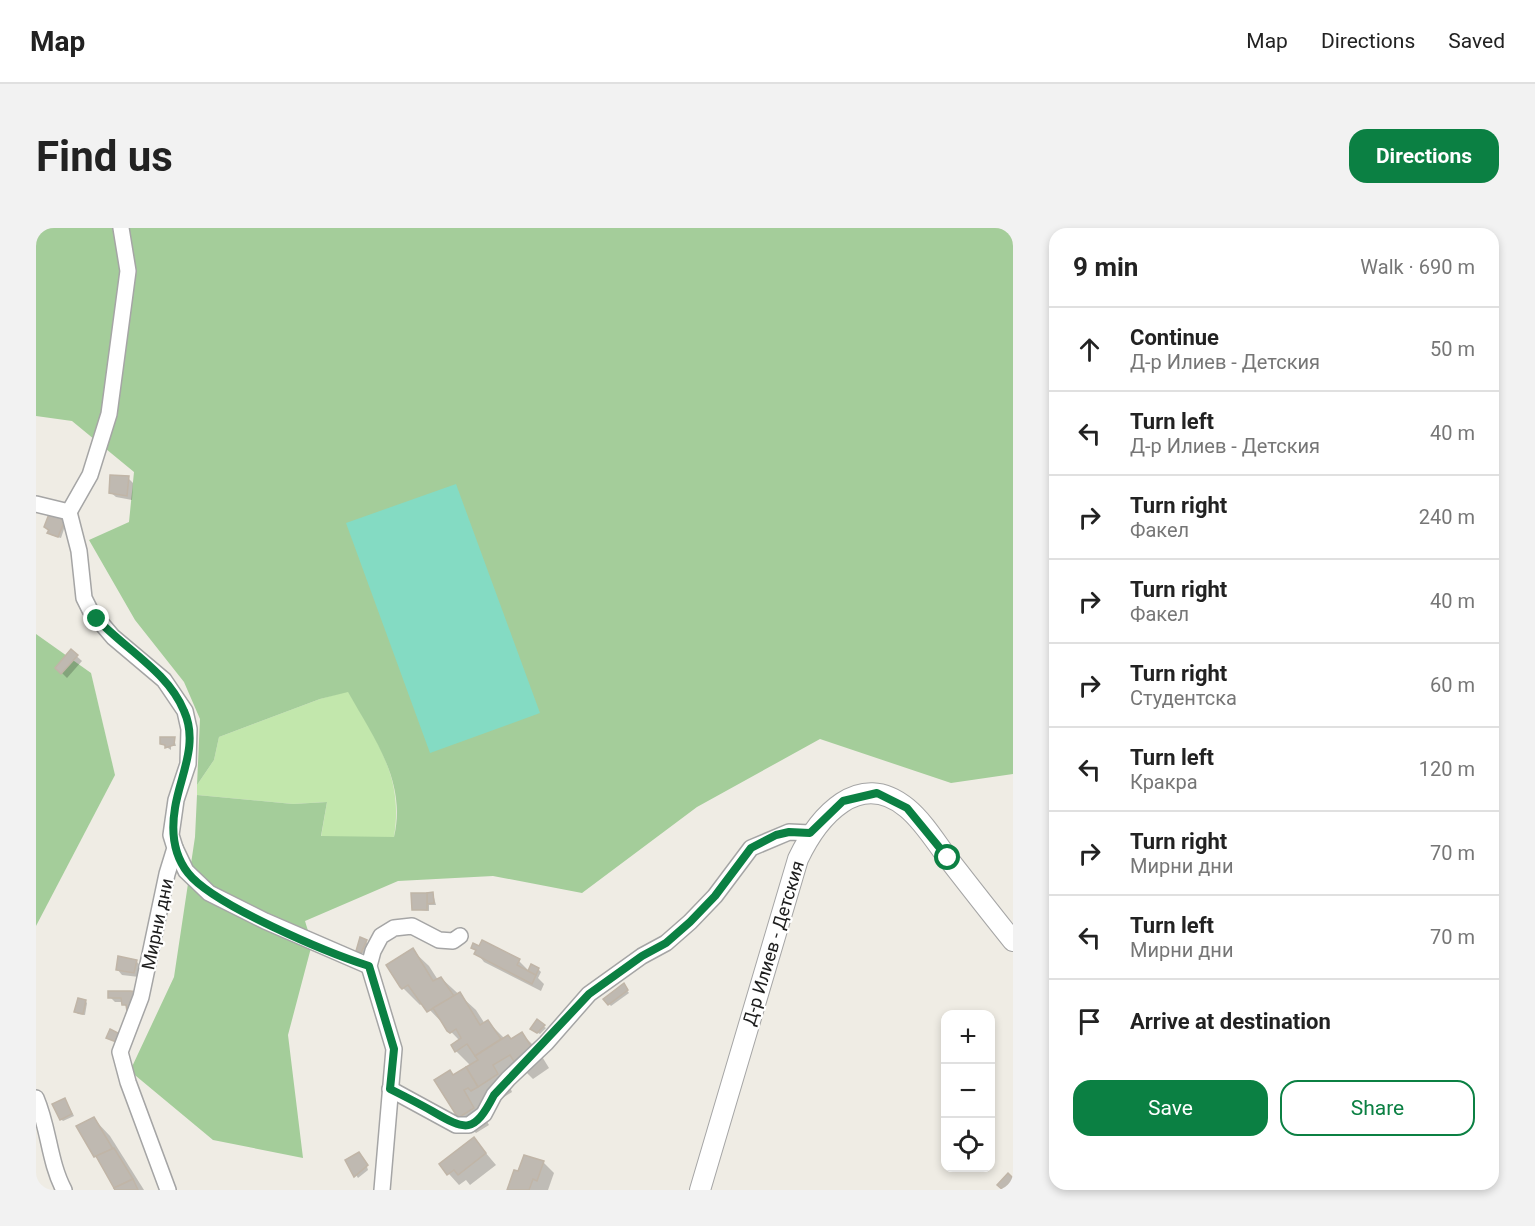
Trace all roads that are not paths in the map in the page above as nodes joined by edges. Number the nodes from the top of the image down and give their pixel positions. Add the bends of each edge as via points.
1 (121, 228) edge
2 (36, 504) edge
3 (69, 512) junction
4 (810, 833) junction
5 (175, 848) junction
6 (460, 936) dead end
7 (1013, 941) edge
8 (369, 966) junction
9 (390, 1089) junction
10 (36, 1098) edge
11 (64, 1190) edge
12 (168, 1190) edge
13 (382, 1190) edge
14 (700, 1190) edge

1 - 3 street via 128,272 109,414 90,475
2 - 3 street
3 - 5 street, Мирни дни via 79,551 84,598 90,610 113,637 164,680 185,711 188,764 172,821
4 - 7 street, Д-р Илиев - Детския via 830,811 853,796 877,793 896,800 917,818
4 - 9 street via 776,835 751,848 690,922 666,943 589,994 494,1095 484,1114 469,1125 456,1125
4 - 14 street, Д-р Илиев - Детския via 792,879
5 - 8 street via 186,871 209,892
5 - 12 street, Мирни дни via 141,997 120,1052
6 - 8 street via 439,940 412,926 394,928 381,936
8 - 9 street via 394,1049
9 - 13 street
10 - 11 street

